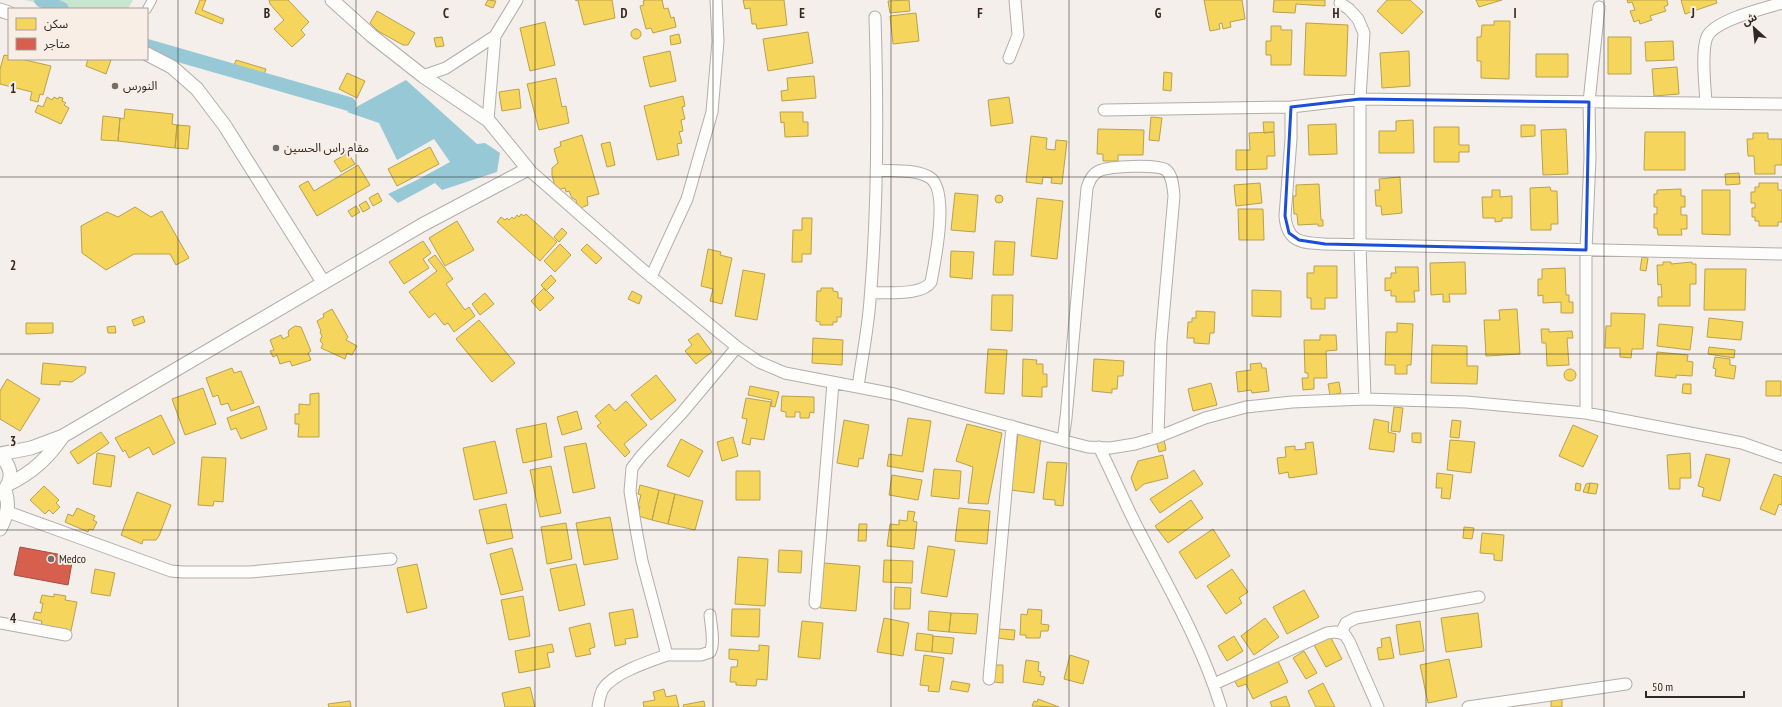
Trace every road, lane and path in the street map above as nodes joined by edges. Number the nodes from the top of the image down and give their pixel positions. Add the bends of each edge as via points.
1 (332, 0) edge
2 (517, 0) edge
3 (716, 0) edge
4 (1015, 0) edge
5 (1340, 3) dead end
6 (1782, 3) edge
7 (1599, 7) dead end
8 (875, 17) dead end
9 (495, 36) junction
10 (148, 55) edge
11 (1009, 58) dead end
12 (423, 76) junction
13 (1360, 99) junction
14 (1589, 102) junction
15 (1706, 102) junction
16 (1782, 104) edge
17 (1291, 107) junction
18 (1104, 110) dead end
19 (488, 120) junction
20 (528, 169) junction
21 (877, 170) junction
22 (1360, 245) junction
23 (1586, 250) junction
24 (1782, 254) edge
25 (651, 277) junction
26 (324, 282) junction
27 (871, 293) junction
28 (737, 347) junction
29 (833, 383) junction
30 (858, 388) junction
31 (1365, 399) junction
32 (1586, 413) junction
33 (1012, 426) junction
34 (63, 436) junction
35 (1158, 437) junction
36 (1063, 440) junction
37 (1100, 447) junction
38 (0, 455) edge
39 (1782, 457) edge
40 (5, 489) edge
41 (8, 512) junction
42 (0, 529) edge
43 (391, 560) dead end
44 (1479, 597) dead end
45 (815, 603) dead end
46 (710, 615) dead end
47 (0, 623) edge
48 (1341, 633) junction
49 (66, 635) dead end
50 (668, 655) junction
51 (989, 679) dead end
52 (1214, 684) junction
53 (1626, 684) dead end
54 (598, 707) edge
55 (1221, 707) edge
56 (1378, 707) edge
57 (1468, 707) edge

1 - 12 street
2 - 9 street
3 - 25 street via 718,42 712,112 687,198
4 - 11 street via 1018,35
5 - 13 street via 1354,13 1363,29
6 - 15 street via 1722,24 1707,35
7 - 14 street
8 - 21 street
9 - 12 street via 446,68
9 - 19 street
10 - 26 street via 172,67 197,89 226,126
12 - 19 street
13 - 14 street
13 - 17 street
13 - 22 street
14 - 15 street
14 - 23 street via 1590,158
15 - 16 street
17 - 18 street
17 - 22 street via 1285,216 1289,233 1294,238 1309,243
19 - 20 street
20 - 25 street
20 - 26 street via 422,225
21 - 27 street
21 - 27 street via 915,173 929,177 935,183 940,203 938,248 929,286 913,291
22 - 23 street
22 - 31 street
23 - 24 street
23 - 32 street
25 - 28 street
26 - 34 street
27 - 30 street
28 - 29 street via 759,362 785,373
28 - 50 street via 632,468 630,491 642,562
29 - 30 street
29 - 45 street
30 - 33 street via 894,394
31 - 32 street via 1466,402
31 - 35 street via 1292,402 1246,408 1205,418
32 - 39 street via 1742,443
33 - 36 street
33 - 51 street
34 - 38 street via 31,448
34 - 40 street via 53,452 40,465
35 - 36 street via 1161,342 1174,196 1167,171 1160,167 1113,168 1093,175 1087,188
35 - 37 street via 1134,444
36 - 37 street via 1088,447
37 - 52 street via 1136,524 1195,638
38 - 40 street via 8,464 10,471
40 - 41 street via 9,501
41 - 42 street
41 - 43 street via 171,571 250,572
44 - 48 street via 1356,618 1346,624
46 - 50 street via 710,652 701,655
47 - 49 street
48 - 52 street via 1316,637
48 - 56 street via 1349,641
50 - 54 street via 641,664 611,680 604,689
52 - 55 street
53 - 57 street

